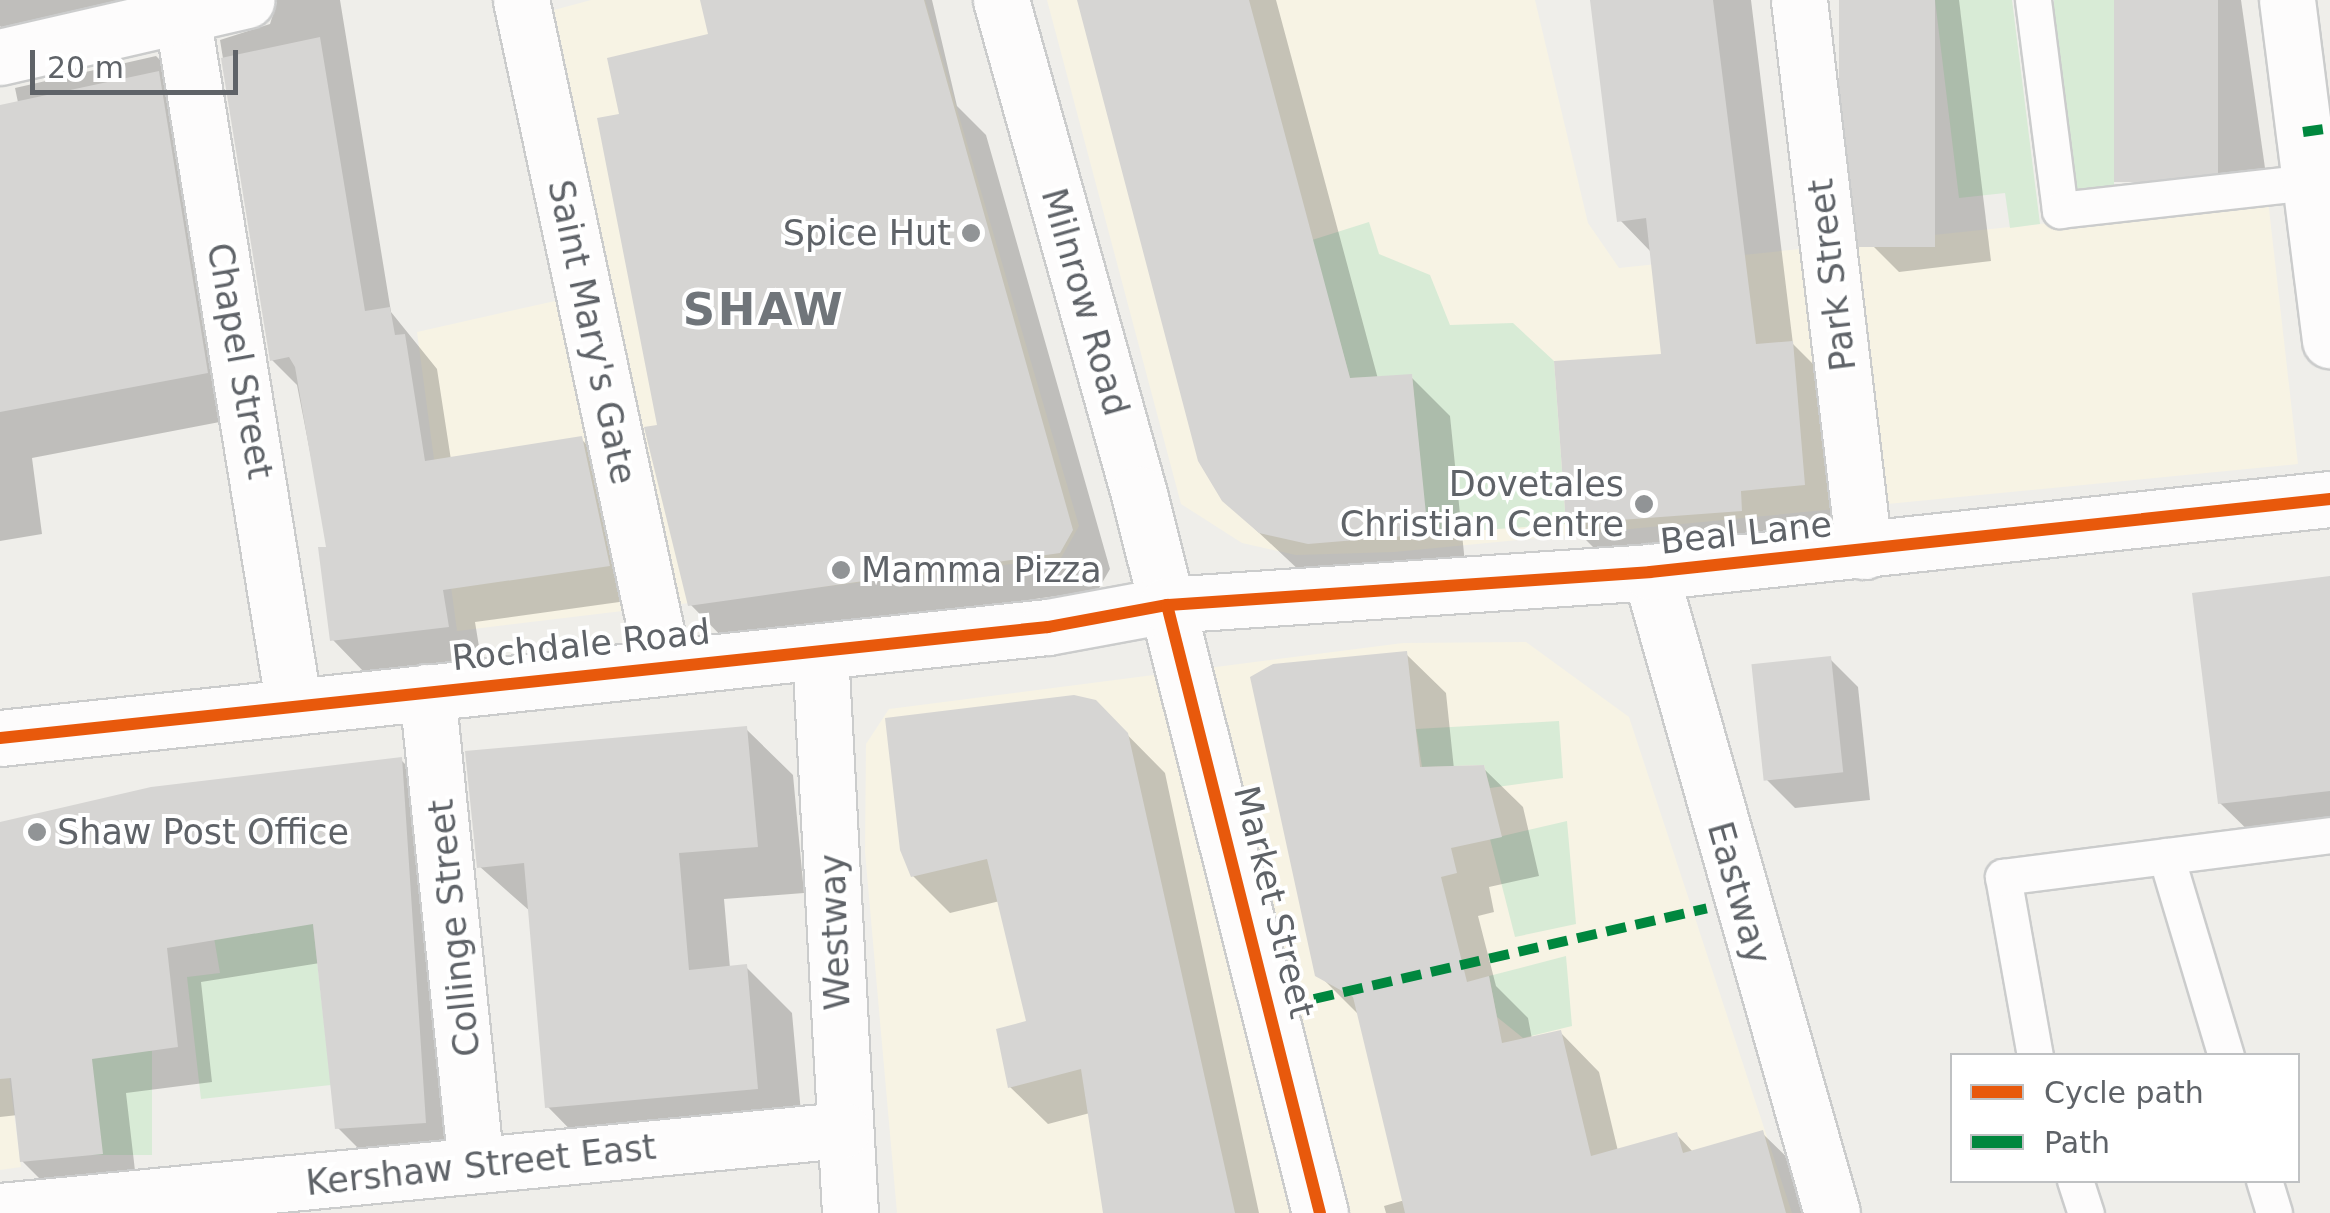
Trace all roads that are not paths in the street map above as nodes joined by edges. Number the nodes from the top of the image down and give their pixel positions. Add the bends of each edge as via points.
1 (246, 0) edge
2 (521, 0) edge
3 (1001, 0) edge
4 (1799, 0) edge
5 (2034, 0) edge
6 (2287, 0) edge
7 (149, 14) edge
8 (0, 57) edge
9 (2308, 182) junction
10 (2330, 340) edge
11 (2330, 498) edge
12 (1864, 551) junction
13 (1650, 572) junction
14 (1167, 605) junction
15 (820, 652) junction
16 (663, 664) junction
17 (427, 692) junction
18 (294, 707) junction
19 (0, 738) edge
20 (2330, 834) edge
21 (2166, 856) junction
22 (2034, 1053) edge
23 (2225, 1053) edge
24 (842, 1130) junction
25 (476, 1164) junction
26 (2076, 1183) edge
27 (2265, 1183) edge
28 (0, 1211) edge
29 (850, 1213) edge
30 (1320, 1213) edge
31 (1832, 1213) edge
32 (2086, 1213) edge
33 (2274, 1213) edge

1 - 7 street
2 - 16 street, Saint Mary's Gate
3 - 14 street, Milnrow Road
4 - 12 street, Park Street
5 - 9 lane via 2060,210
6 - 9 street
7 - 8 street
7 - 18 street, Chapel Street
9 - 10 street
11 - 12 street, Beal Lane
12 - 13 street, Beal Lane
13 - 14 street, Beal Lane
13 - 31 street, Eastway
14 - 15 street, Rochdale Road
14 - 30 street, Market Street
15 - 16 street, Rochdale Road
15 - 24 street, Westway
16 - 17 street, Rochdale Road
17 - 18 street, Rochdale Road
17 - 25 street, Collinge Street
18 - 19 street, Rochdale Road
20 - 21 lane
21 - 22 lane via 2003,877
21 - 23 lane
24 - 25 street, Kershaw Street East
24 - 29 street, Westway
25 - 28 street, Kershaw Street East
26 - 32 lane
27 - 33 lane

